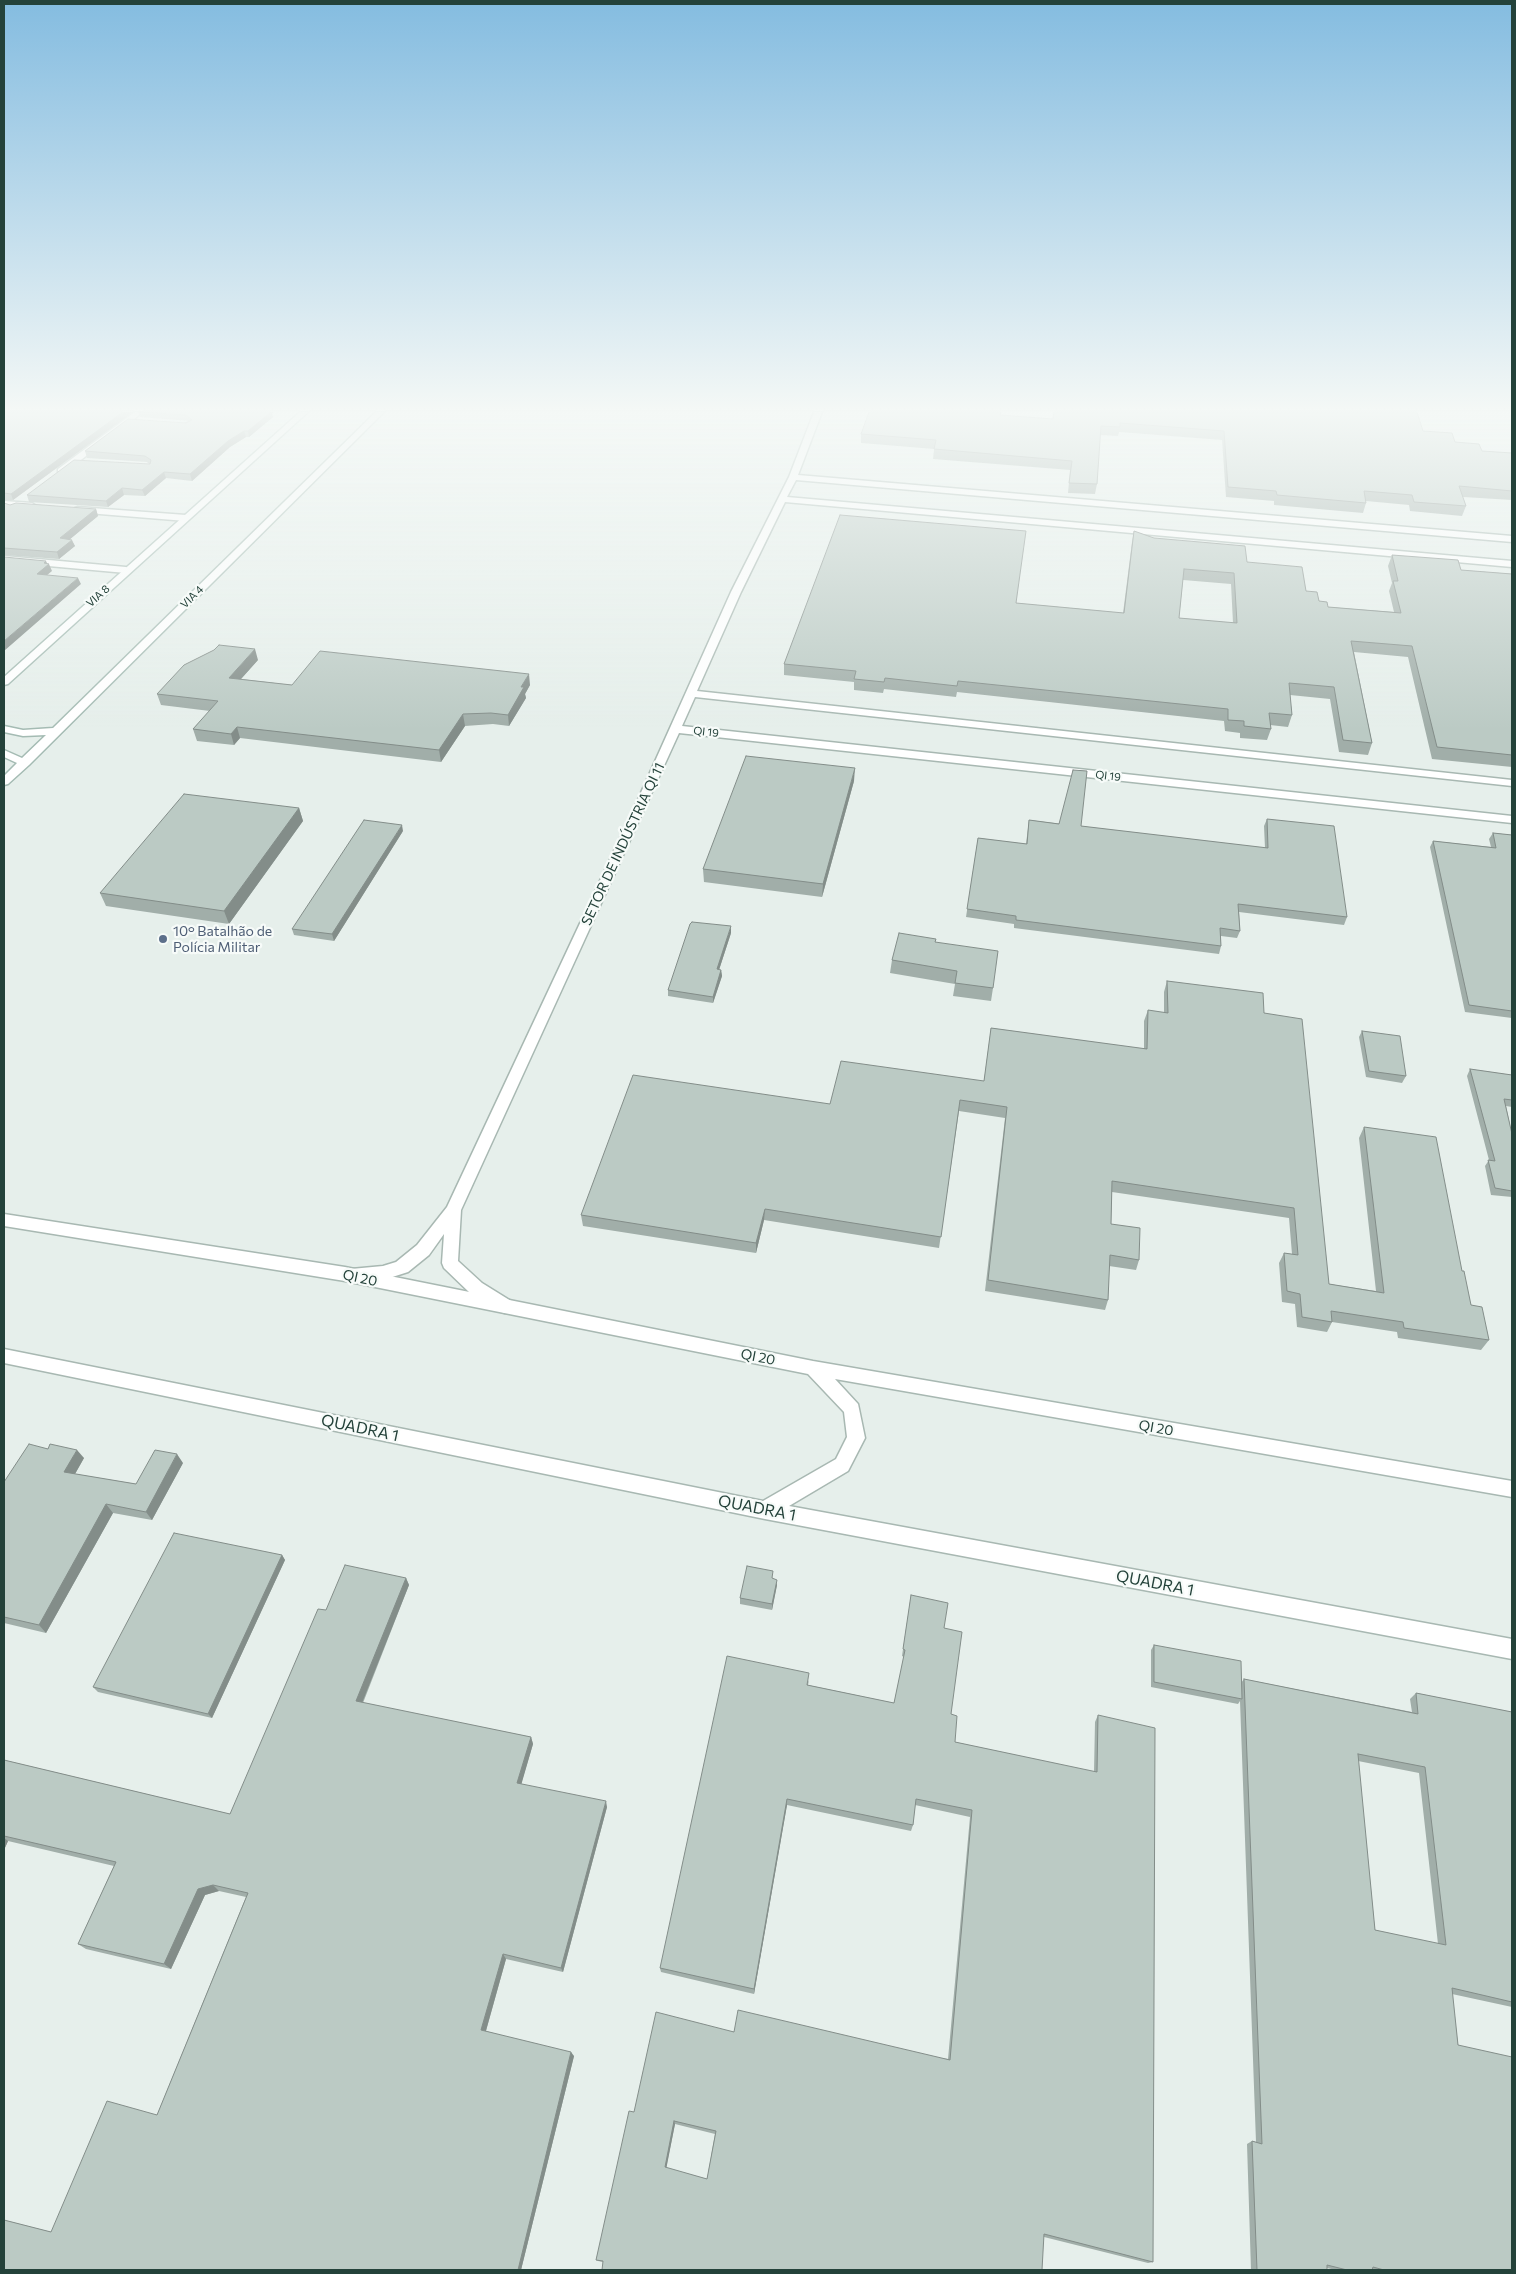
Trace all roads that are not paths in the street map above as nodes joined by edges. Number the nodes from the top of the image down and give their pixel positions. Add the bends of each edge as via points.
1 (186, 518) edge
2 (272, 518) edge
3 (772, 518) edge
4 (996, 518) edge
5 (1278, 518) edge
6 (1512, 538) edge
7 (4, 559) edge
8 (1512, 564) edge
9 (126, 570) junction
10 (4, 682) edge
11 (690, 693) junction
12 (4, 729) edge
13 (675, 729) junction
14 (56, 731) junction
15 (4, 753) edge
16 (24, 763) junction
17 (4, 782) edge
18 (1512, 783) edge
19 (1512, 820) edge
20 (453, 1210) junction
21 (4, 1220) edge
22 (345, 1274) junction
23 (505, 1306) junction
24 (4, 1356) edge
25 (813, 1368) junction
26 (1512, 1489) edge
27 (765, 1510) junction
28 (1512, 1649) edge

1 - 9 street, VIA 8
2 - 14 street, VIA 4
3 - 11 street, SETOR DE INDÚSTRIA QI 11
4 - 8 street
5 - 6 street
7 - 9 street
9 - 10 street, VIA 8
11 - 13 street, SETOR DE INDÚSTRIA QI 11
11 - 18 street
12 - 14 street via 23,733
13 - 19 street, QI 19
13 - 20 street, SETOR DE INDÚSTRIA QI 11
14 - 16 street, VIA 4
15 - 16 street
16 - 17 street, VIA 4
20 - 22 street via 423,1250 402,1266 383,1273
20 - 23 street via 450,1263 476,1288
21 - 22 street, QI 20
22 - 23 street, QI 20
23 - 25 street, QI 20
24 - 27 street, QUADRA 1
25 - 26 street, QI 20
25 - 27 street via 852,1409 856,1438 842,1465
27 - 28 street, QUADRA 1

